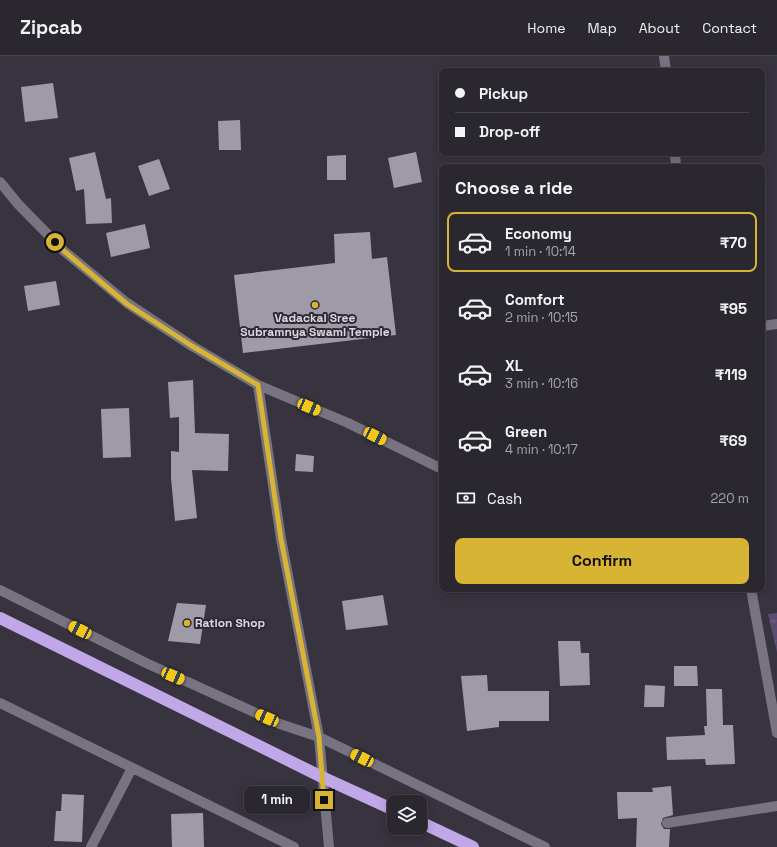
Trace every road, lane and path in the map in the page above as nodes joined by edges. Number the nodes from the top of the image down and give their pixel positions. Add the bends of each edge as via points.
1 (664, 56) edge
2 (666, 68) edge
3 (0, 182) edge
4 (777, 324) edge
5 (765, 326) edge
6 (258, 385) junction
7 (439, 468) edge
8 (0, 590) edge
9 (752, 592) edge
10 (0, 618) edge
11 (0, 703) edge
12 (777, 733) edge
13 (319, 737) junction
14 (132, 768) junction
15 (777, 806) edge
16 (387, 807) edge
17 (667, 823) dead end
18 (427, 825) edge
19 (91, 847) edge
20 (294, 847) edge
21 (328, 847) edge
22 (473, 847) edge
23 (545, 847) edge

1 - 2 street
3 - 6 street via 64,251 127,304
4 - 5 street
6 - 7 street via 348,423
6 - 13 street via 281,539
8 - 13 street via 146,663 280,724
9 - 12 street
10 - 16 highway
11 - 14 street
13 - 21 street
13 - 23 street
14 - 19 street
14 - 20 street
15 - 17 street
18 - 22 highway

